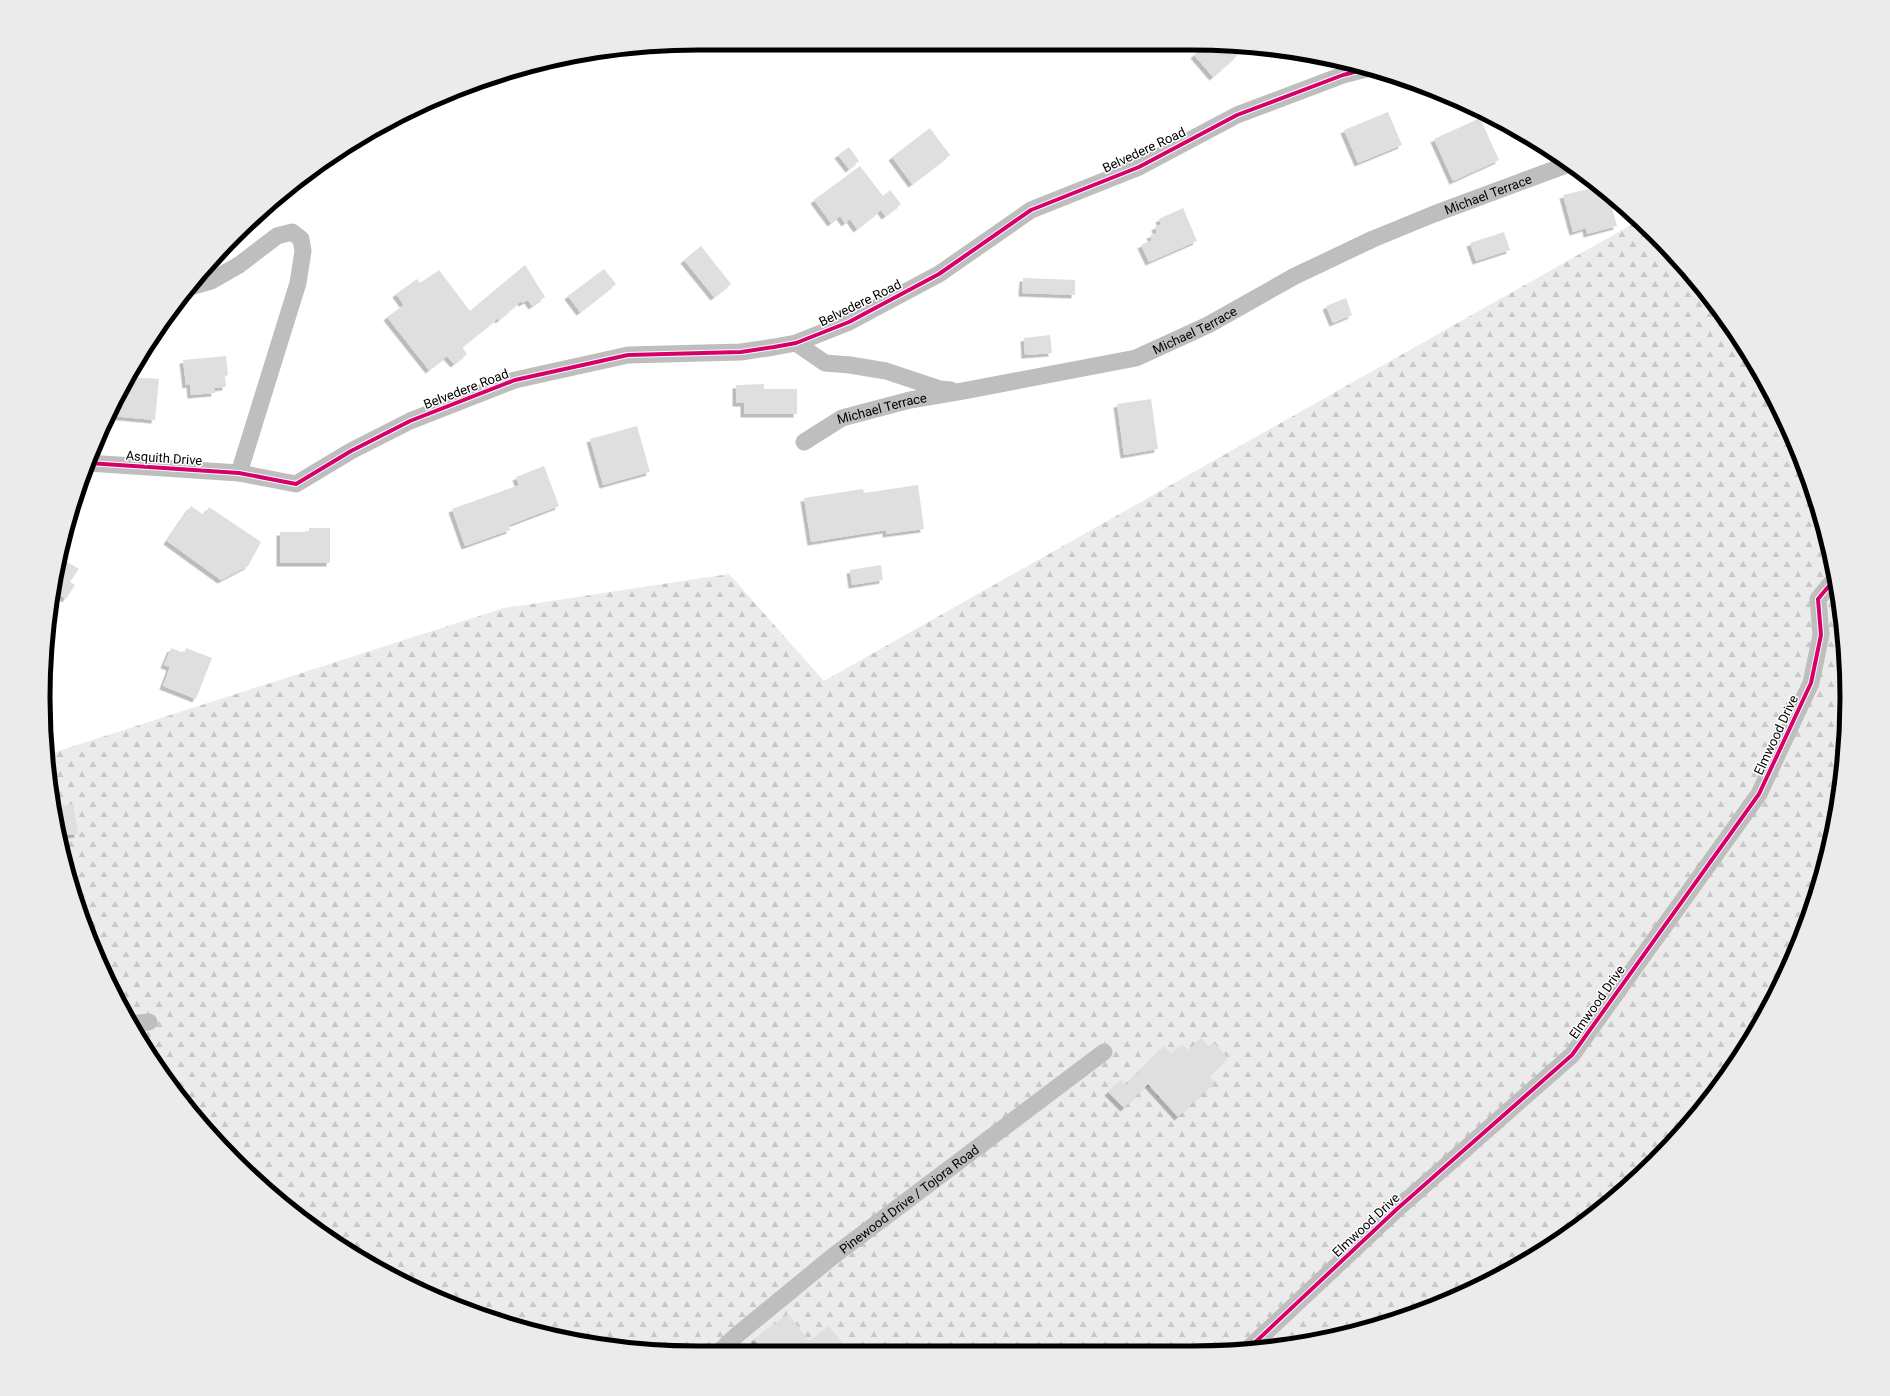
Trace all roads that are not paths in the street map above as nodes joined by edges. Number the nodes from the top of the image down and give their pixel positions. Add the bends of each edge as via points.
1 (1357, 71) edge
2 (1562, 167) edge
3 (200, 284) edge
4 (796, 342) junction
5 (963, 392) junction
6 (804, 442) dead end
7 (94, 463) edge
8 (239, 473) junction
9 (1830, 585) edge
10 (149, 1022) dead end
11 (138, 1023) edge
12 (1104, 1052) dead end
13 (1255, 1343) edge
14 (725, 1346) edge

1 - 4 street, Belvedere Road via 1237,115 1139,167 1031,210 939,274 849,322
2 - 5 street, Michael Terrace via 1373,239 1295,276 1208,325 1136,358
3 - 8 street via 239,265 277,236 292,232 301,239 303,251 298,283
4 - 5 street via 825,363 886,371 940,389
4 - 8 street, Belvedere Road via 741,352 628,355 515,380 410,421 351,450 296,484
5 - 6 street, Michael Terrace via 910,400 842,418
7 - 8 street, Asquith Drive
9 - 13 street, Elmwood Drive via 1818,599 1821,635 1811,683 1760,794 1572,1055 1397,1210
10 - 11 street
12 - 14 street, Pinewood Drive / Tojora Road via 832,1257

